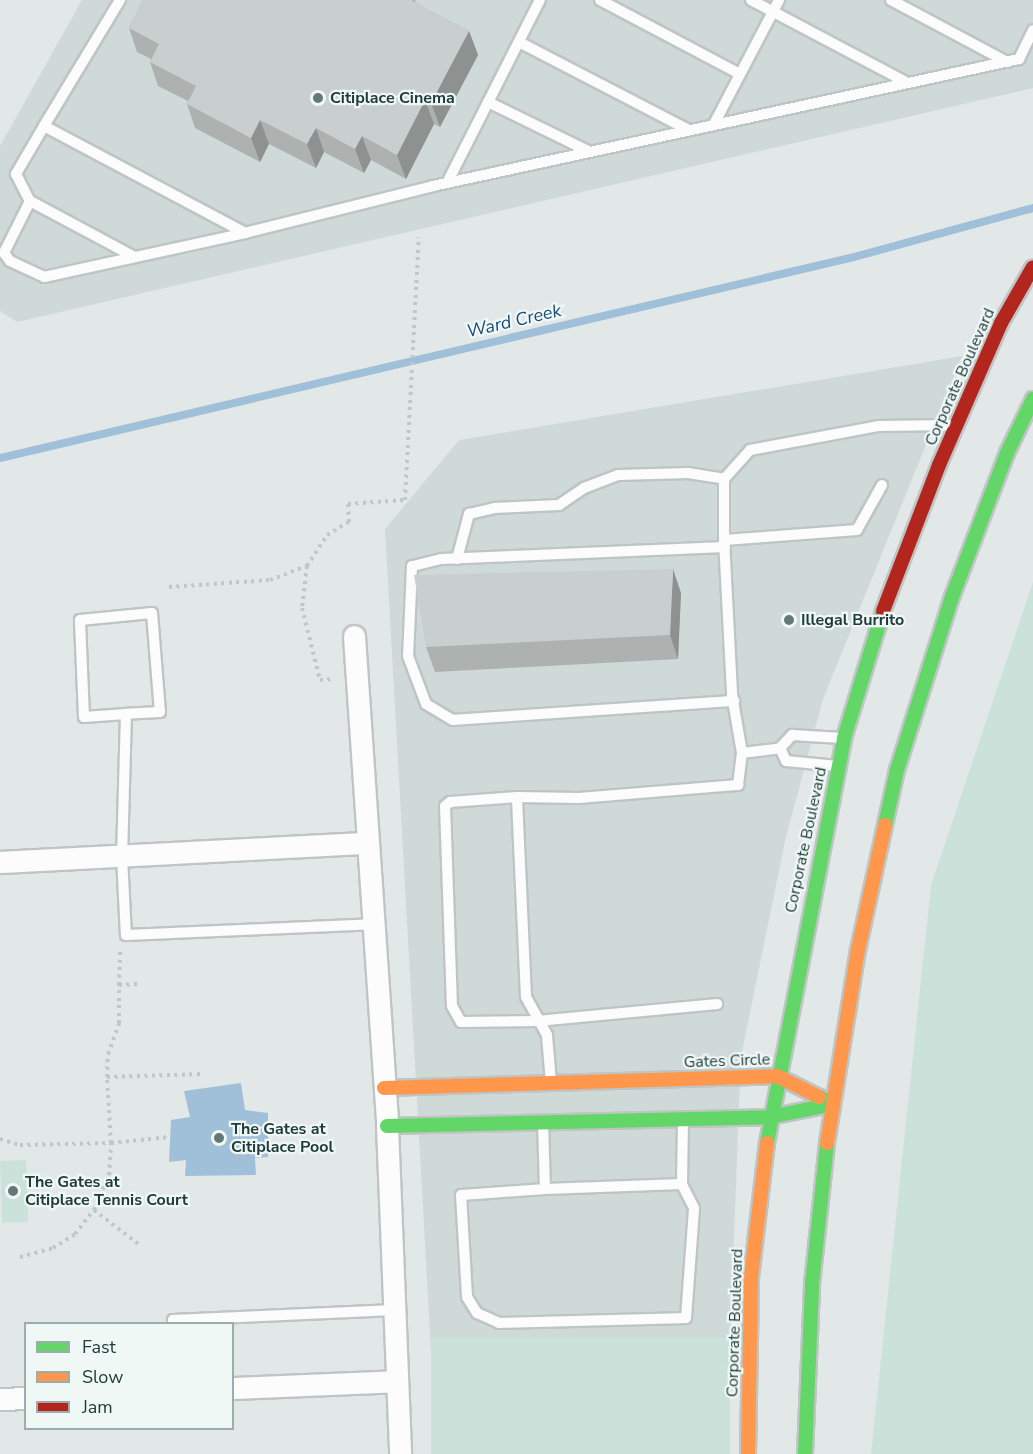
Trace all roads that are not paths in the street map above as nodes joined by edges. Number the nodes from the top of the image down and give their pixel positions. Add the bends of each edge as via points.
1 (120, 0) edge
2 (540, 0) edge
3 (600, 0) edge
4 (751, 0) edge
5 (779, 0) edge
6 (891, 0) edge
7 (772, 11) junction
8 (1033, 30) edge
9 (519, 42) junction
10 (1007, 62) junction
11 (740, 74) junction
12 (906, 82) junction
13 (488, 102) junction
14 (714, 124) junction
15 (44, 126) junction
16 (687, 129) junction
17 (588, 151) junction
18 (447, 183) junction
19 (30, 201) junction
20 (245, 233) junction
21 (135, 257) junction
22 (1033, 267) edge
23 (1033, 399) edge
24 (956, 425) junction
25 (724, 479) junction
26 (882, 485) dead end
27 (724, 543) junction
28 (457, 559) junction
29 (354, 636) dead end
30 (734, 701) junction
31 (126, 714) junction
32 (844, 738) junction
33 (780, 748) junction
34 (742, 753) junction
35 (838, 766) junction
36 (517, 797) junction
37 (368, 843) junction
38 (122, 857) junction
39 (0, 862) edge
40 (373, 924) junction
41 (717, 1004) dead end
42 (537, 1021) junction
43 (777, 1076) junction
44 (550, 1083) junction
45 (384, 1088) junction
46 (833, 1104) junction
47 (770, 1117) junction
48 (683, 1119) junction
49 (543, 1122) junction
50 (387, 1125) junction
51 (682, 1184) junction
52 (545, 1189) junction
53 (395, 1310) junction
54 (173, 1322) edge
55 (397, 1381) junction
56 (234, 1388) edge
57 (24, 1398) edge
58 (0, 1399) edge
59 (400, 1454) edge
60 (748, 1454) edge
61 (805, 1454) edge

1 - 15 lane
2 - 9 lane
3 - 11 lane
4 - 7 lane
5 - 7 lane
6 - 10 lane
7 - 11 lane
7 - 12 lane
8 - 10 lane via 1019,59
9 - 13 lane
9 - 16 lane
10 - 12 lane
11 - 14 lane
12 - 14 lane
13 - 17 lane
13 - 18 lane
14 - 16 lane
15 - 19 lane via 16,174
15 - 20 lane
16 - 17 lane
17 - 18 lane
18 - 20 lane
19 - 21 lane
19 - 21 lane via 4,253 10,261 44,277
20 - 21 lane
22 - 24 street, Corporate Boulevard via 1001,323
23 - 46 street via 1007,453 952,597 897,770 858,950
24 - 25 lane via 878,426 750,450
24 - 32 street, Corporate Boulevard via 878,623
25 - 27 lane
25 - 28 lane via 688,473 618,476 584,488 560,505 494,508 469,514
26 - 27 lane via 857,530
27 - 28 lane
27 - 30 lane
28 - 30 lane via 412,566 408,656 426,704 453,720
29 - 37 street
30 - 34 lane
31 - 31 lane via 159,712 152,613 80,620 84,717
31 - 38 lane
32 - 33 lane via 792,735
32 - 35 street, Corporate Boulevard
33 - 34 lane
33 - 35 lane via 786,761
34 - 36 lane via 738,785 579,798
35 - 43 street, Corporate Boulevard
36 - 42 lane via 526,997
36 - 42 lane via 450,802 445,806 452,1006 461,1022
37 - 38 street
37 - 40 street
38 - 39 street
38 - 40 lane via 126,935
40 - 45 street
41 - 42 lane
42 - 44 lane via 547,1035
43 - 44 street, Gates Circle
43 - 46 street, Gates Circle
43 - 47 street, Corporate Boulevard
44 - 45 street, Gates Circle
45 - 50 street
46 - 47 street
46 - 61 street via 812,1284
47 - 48 street
47 - 60 street, Corporate Boulevard via 751,1277
48 - 49 street
48 - 51 lane
49 - 50 street
49 - 52 lane
50 - 53 street
51 - 52 lane
51 - 52 lane via 694,1208 686,1318 499,1323 477,1313 467,1297 461,1195
53 - 54 lane
53 - 55 street
55 - 56 street
55 - 59 street
57 - 58 street

